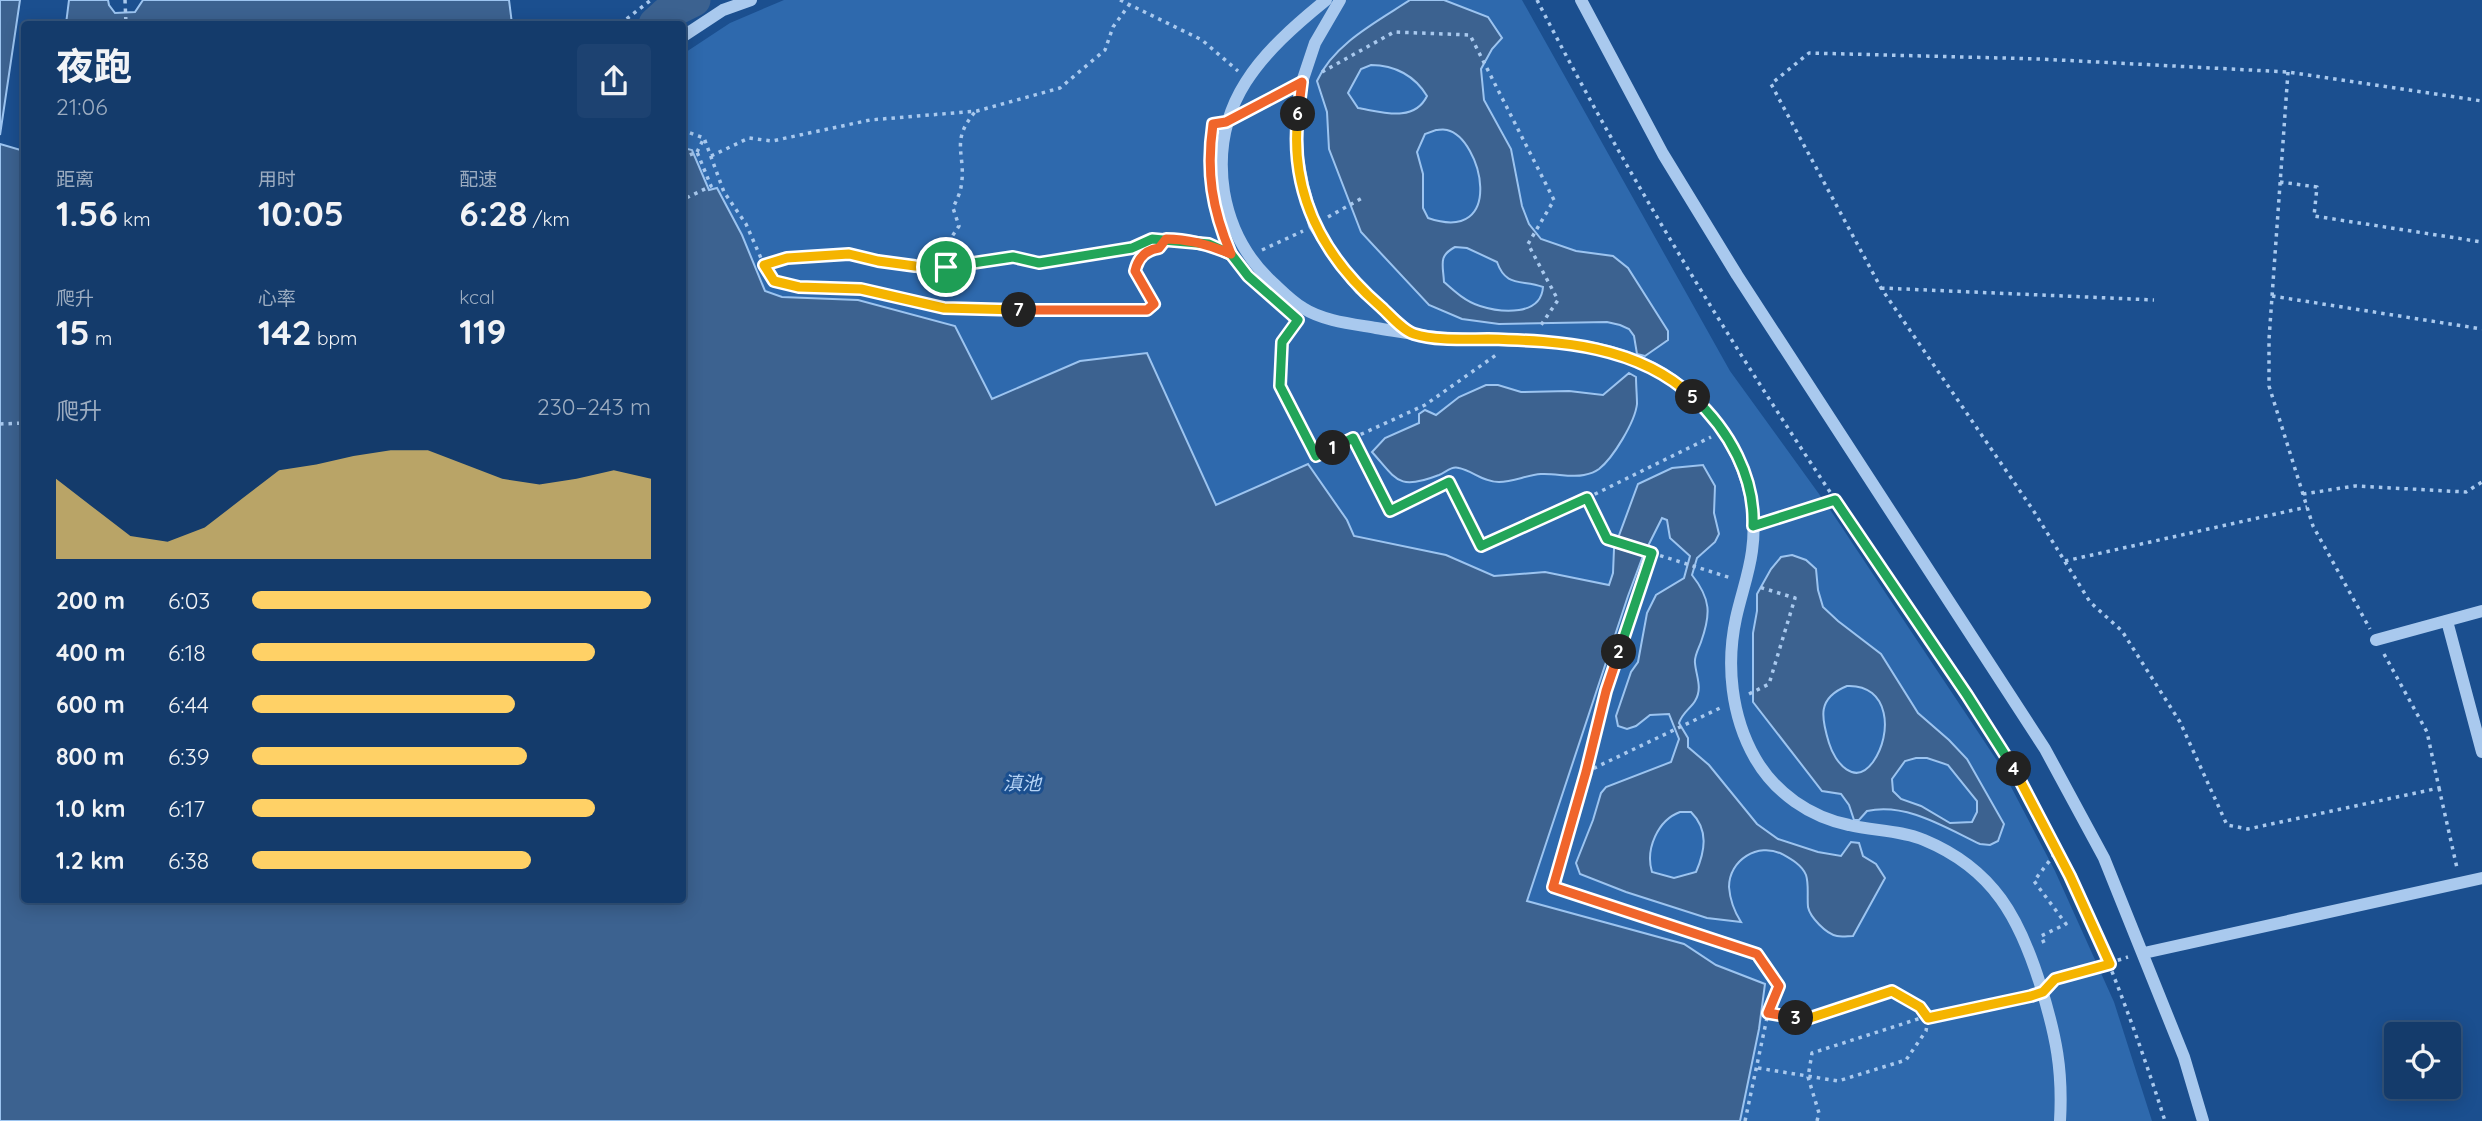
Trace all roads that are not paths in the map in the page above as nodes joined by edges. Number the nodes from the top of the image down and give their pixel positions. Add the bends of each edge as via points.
1 (751, 0) edge
2 (1326, 0) edge
3 (1340, 0) edge
4 (1581, 0) edge
5 (686, 34) edge
6 (1412, 333) junction
7 (2482, 611) edge
8 (2447, 621) junction
9 (2376, 640) road end
10 (2482, 752) edge
11 (2482, 878) edge
12 (2144, 953) junction
13 (2060, 1121) edge
14 (2203, 1121) edge

1 - 5 street via 723,10
2 - 6 street via 1290,29 1236,96 1226,122 1222,177 1227,206 1249,257 1302,315
3 - 6 street via 1315,43 1302,82 1297,154 1303,185 1314,225 1337,261 1360,289
4 - 12 street via 1663,154 1737,275 2045,749 2104,858
6 - 13 street via 1571,344 1615,353 1679,384 1724,430 1748,487 1753,526 1753,550 1732,655 1733,701 1743,735 1771,782 1793,802 1850,826 1923,839 1962,860 1988,882 2012,912 2043,992 2059,1049
7 - 8 street
8 - 9 street
8 - 10 street
11 - 12 street
12 - 14 street

